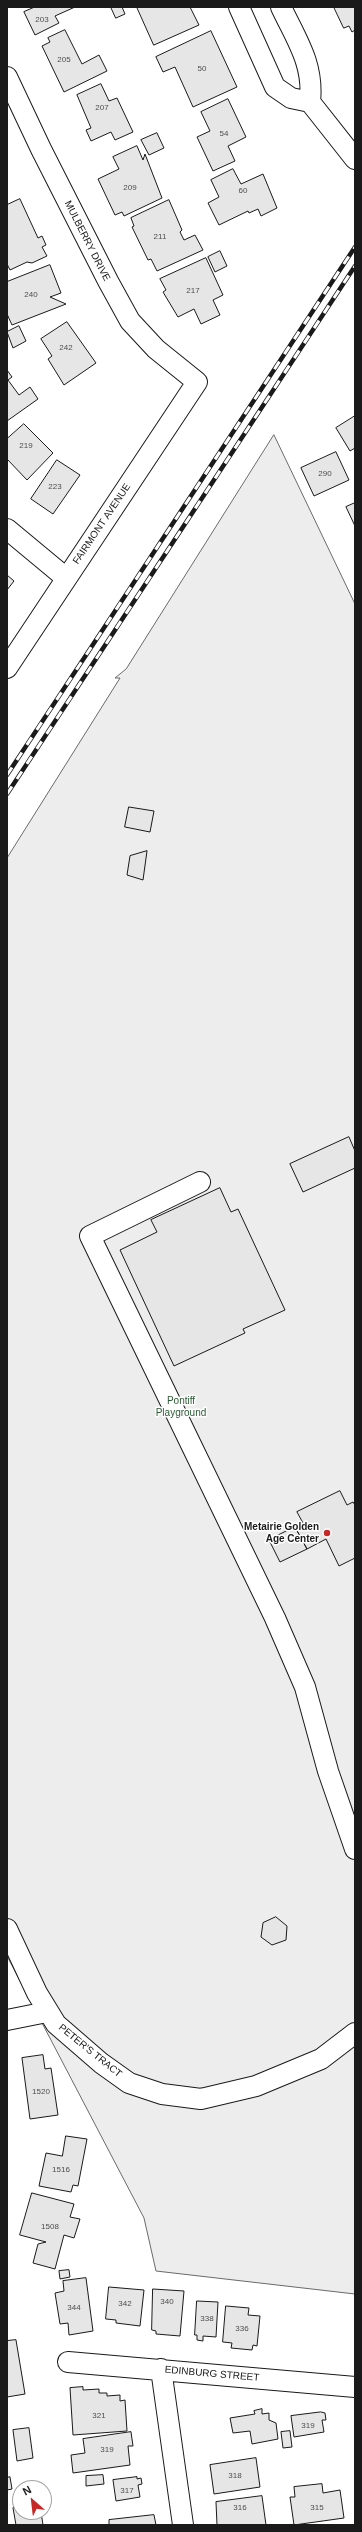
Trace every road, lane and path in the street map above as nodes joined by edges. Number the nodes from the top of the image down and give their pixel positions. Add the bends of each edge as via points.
1 (239, 7) edge
2 (281, 7) edge
3 (7, 77) edge
4 (310, 102) junction
5 (355, 159) edge
6 (197, 382) joint
7 (7, 529) edge
8 (66, 578) junction
9 (7, 668) edge
10 (200, 1182) dead end
11 (355, 1849) edge
12 (7, 1929) edge
13 (47, 2012) junction
14 (7, 2020) edge
15 (355, 2033) edge
16 (68, 2362) dead end
17 (161, 2369) junction
18 (355, 2387) edge
19 (183, 2525) edge

1 - 4 street via 275,87 291,98
2 - 4 street via 309,68 312,83
3 - 6 street, MULBERRY DRIVE via 44,156 130,321 156,350
4 - 5 street
6 - 8 street, FAIRMONT AVENUE
7 - 8 street
8 - 9 street, FAIRMONT AVENUE
10 - 11 street via 90,1236 275,1618 305,1687 328,1771
12 - 13 street, PETER'S TRACT
13 - 14 street
13 - 15 street, PETER'S TRACT via 73,2040 130,2083 162,2094 201,2098 256,2086 314,2062
16 - 17 street, EDINBURG STREET
17 - 18 street, EDINBURG STREET
17 - 19 street

